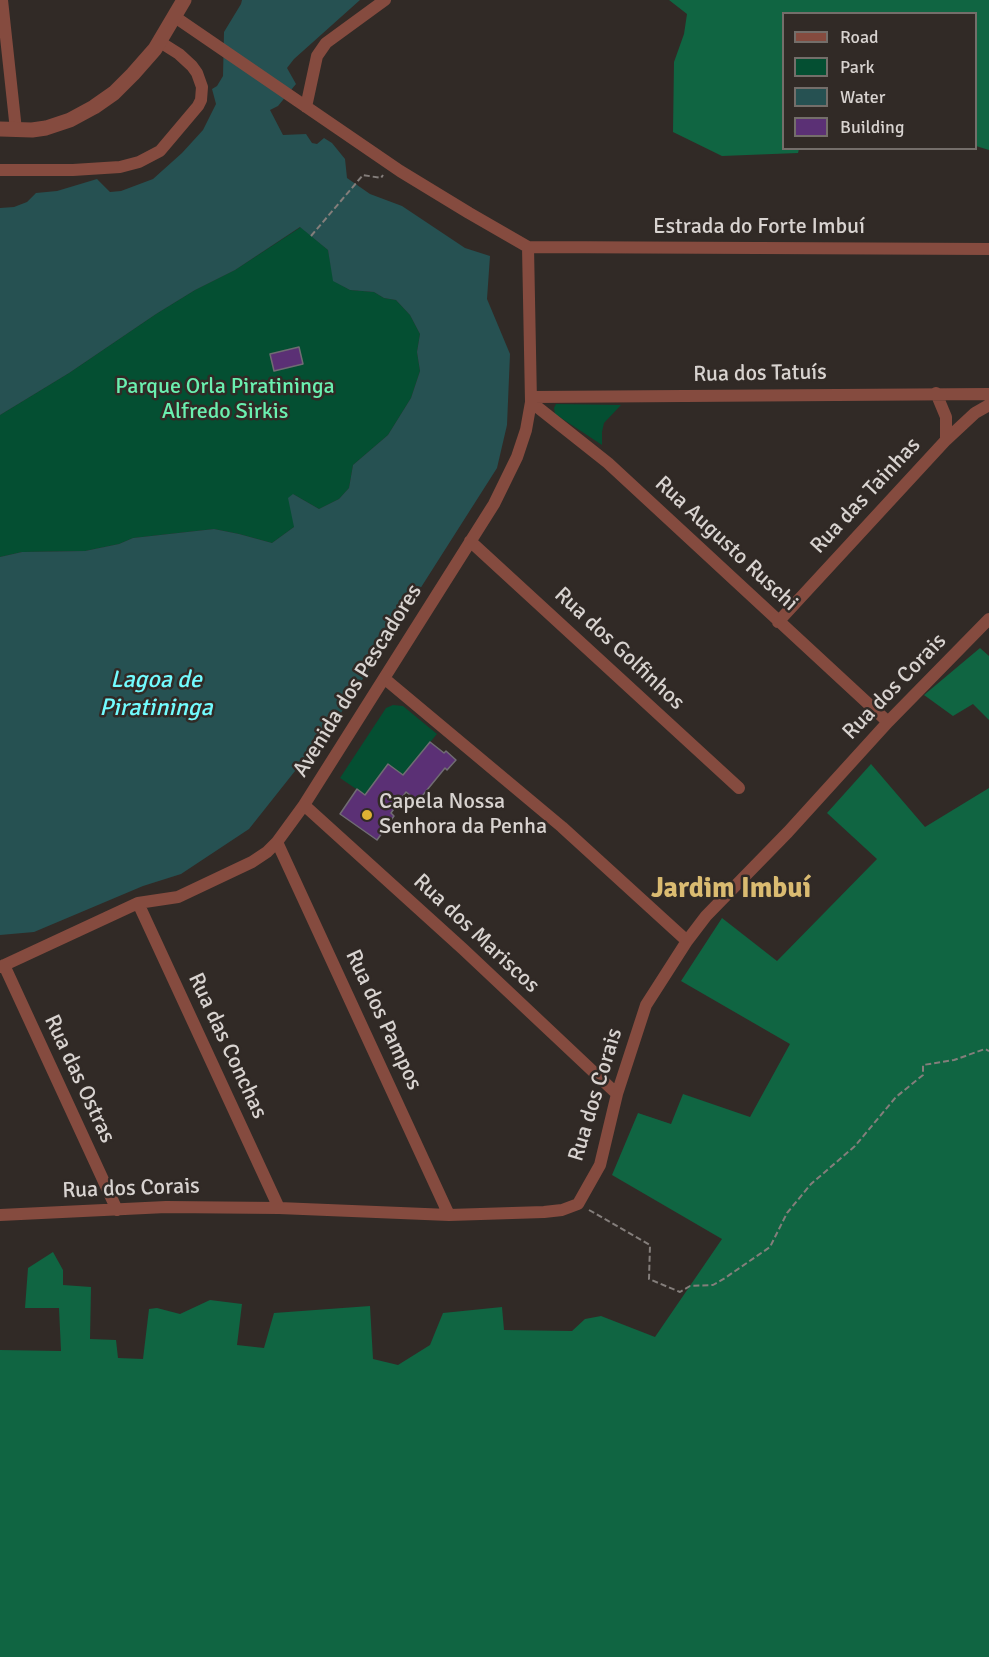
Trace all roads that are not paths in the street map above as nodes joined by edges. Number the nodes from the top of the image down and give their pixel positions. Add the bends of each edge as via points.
1 (2, 0) edge
2 (184, 0) edge
3 (385, 0) edge
4 (175, 17) junction
5 (160, 42) junction
6 (306, 107) junction
7 (8, 129) edge
8 (0, 170) edge
9 (528, 247) junction
10 (988, 252) edge
11 (936, 393) junction
12 (989, 394) edge
13 (532, 400) junction
14 (989, 405) edge
15 (946, 440) junction
16 (470, 541) junction
17 (989, 619) edge
18 (778, 622) junction
19 (385, 679) junction
20 (888, 722) junction
21 (739, 788) dead end
22 (304, 805) junction
23 (277, 842) junction
24 (138, 903) junction
25 (687, 941) junction
26 (2, 966) edge
27 (617, 1094) junction
28 (279, 1208) junction
29 (117, 1210) junction
30 (0, 1215) edge
31 (449, 1215) junction

1 - 7 street
2 - 4 street
3 - 6 street via 326,43 318,56
4 - 5 street
4 - 6 street
5 - 7 street via 114,93 94,107 46,128
5 - 8 street via 192,66 202,87 198,106 160,151 120,167
6 - 9 street via 400,171
9 - 10 street, Estrada do Forte Imbuí
9 - 13 street, Avenida dos Pescadores
11 - 12 street, Rua dos Tatuís
11 - 13 street, Rua dos Tatuís
11 - 15 street via 946,417
13 - 16 street, Avenida dos Pescadores via 516,457 494,504
13 - 18 street, Rua Augusto Ruschi via 608,463
14 - 15 street, Rua das Tainhas
15 - 18 street, Rua das Tainhas
16 - 19 street, Avenida dos Pescadores
16 - 21 street, Rua dos Golfinhos
17 - 20 street, Rua dos Corais
18 - 20 street, Rua Augusto Ruschi
19 - 22 street, Avenida dos Pescadores
19 - 25 street via 562,827
20 - 25 street, Rua dos Corais
22 - 23 street, Avenida dos Pescadores
22 - 27 street, Rua dos Mariscos
23 - 24 street, Avenida dos Pescadores via 252,862 178,897
23 - 31 street, Rua dos Pampos
24 - 26 street, Avenida dos Pescadores
24 - 28 street, Rua das Conchas
25 - 27 street, Rua dos Corais via 646,1005
26 - 29 street, Rua das Ostras
27 - 31 street, Rua dos Corais via 600,1165 578,1204 544,1212
28 - 29 street, Rua dos Corais
28 - 31 street, Rua dos Corais
29 - 30 street, Rua dos Corais

